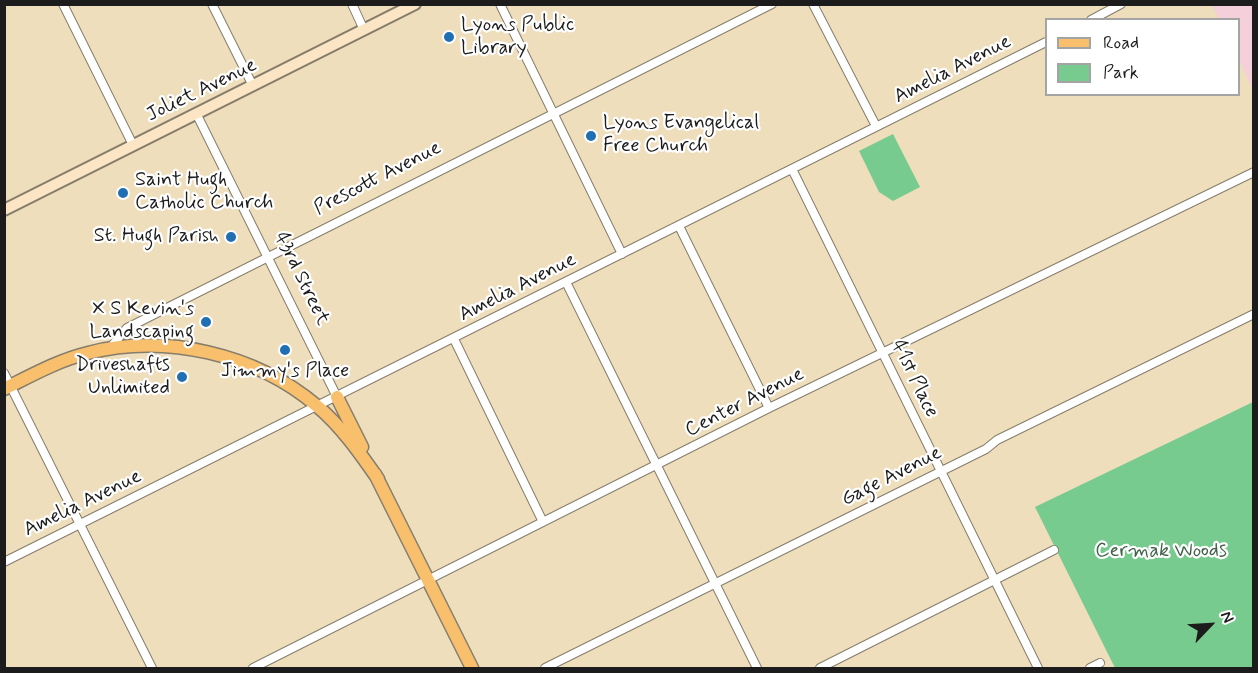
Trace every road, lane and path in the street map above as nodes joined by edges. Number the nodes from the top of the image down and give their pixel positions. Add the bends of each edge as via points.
1 (63, 4) edge
2 (212, 4) edge
3 (352, 4) edge
4 (415, 4) edge
5 (500, 4) edge
6 (772, 4) edge
7 (813, 4) edge
8 (1121, 4) edge
9 (1095, 18) edge
10 (364, 30) junction
11 (1045, 43) edge
12 (253, 86) junction
13 (553, 114) junction
14 (197, 115) junction
15 (876, 126) junction
16 (134, 145) junction
17 (792, 169) junction
18 (1254, 172) edge
19 (4, 210) edge
20 (679, 226) junction
21 (622, 254) junction
22 (268, 256) junction
23 (566, 282) junction
24 (1254, 314) edge
25 (453, 339) junction
26 (110, 348) junction
27 (882, 352) junction
28 (4, 373) edge
29 (8, 387) edge
30 (337, 397) junction
31 (318, 406) junction
32 (769, 408) junction
33 (657, 465) junction
34 (941, 470) junction
35 (378, 479) junction
36 (543, 522) junction
37 (80, 524) junction
38 (1054, 550) dead end
39 (4, 562) edge
40 (428, 580) junction
41 (995, 580) junction
42 (716, 585) junction
43 (1100, 663) dead end
44 (152, 669) edge
45 (253, 669) edge
46 (472, 669) edge
47 (545, 669) edge
48 (757, 669) edge
49 (820, 669) edge
50 (1038, 669) edge
51 (1090, 669) edge

1 - 16 street
2 - 12 street
3 - 10 street
4 - 10 street, Joliet Avenue
5 - 13 street
6 - 13 street, Prescott Avenue
7 - 15 street
8 - 9 street
10 - 12 street, Joliet Avenue
11 - 15 street, Amelia Avenue
12 - 14 street, Joliet Avenue
13 - 21 street
13 - 22 street, Prescott Avenue
14 - 16 street, Joliet Avenue
14 - 22 street, 43rd Street
15 - 17 street, Amelia Avenue
16 - 19 street, Joliet Avenue
17 - 20 street, Amelia Avenue
17 - 27 street, 41st Place
18 - 27 street, Center Avenue
20 - 21 street, Amelia Avenue
20 - 32 street
21 - 23 street, Amelia Avenue
22 - 26 street, Prescott Avenue via 127,328
22 - 30 street, 43rd Street
23 - 25 street, Amelia Avenue
23 - 33 street
24 - 34 street, Gage Avenue
25 - 30 street, Amelia Avenue
25 - 36 street
26 - 29 main road via 66,360
26 - 31 main road via 170,346 212,354 255,368
27 - 32 street, Center Avenue
27 - 34 street, 41st Place
28 - 29 street
29 - 37 street
30 - 31 street, Amelia Avenue
30 - 35 main road
31 - 35 main road via 352,442
31 - 37 street, Amelia Avenue
32 - 33 street, Center Avenue
33 - 36 street, Center Avenue
33 - 42 street
34 - 41 street, 41st Place
34 - 42 street, Gage Avenue
35 - 40 main road
36 - 40 street, Center Avenue
37 - 39 street, Amelia Avenue
37 - 44 street
38 - 41 street
40 - 45 street, Center Avenue
40 - 46 main road
41 - 49 street
41 - 50 street, 41st Place
42 - 47 street, Gage Avenue
42 - 48 street
43 - 51 street

